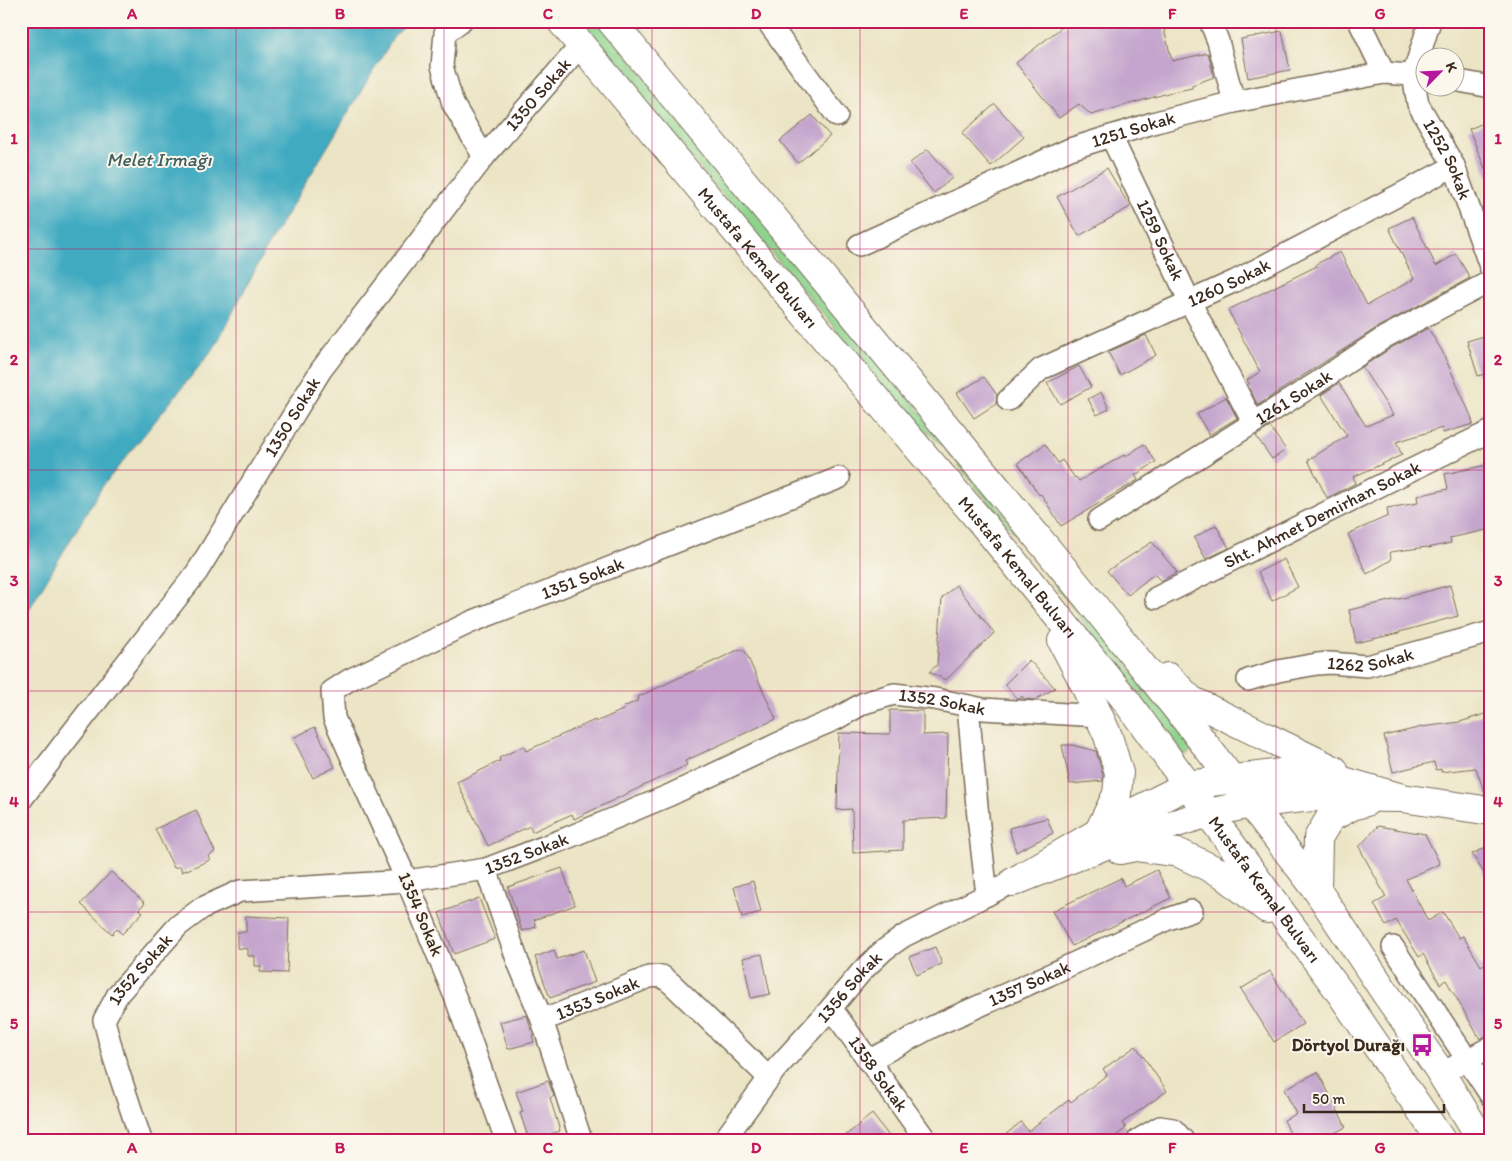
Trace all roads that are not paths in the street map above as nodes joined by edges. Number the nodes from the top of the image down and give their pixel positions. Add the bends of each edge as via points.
1 (461, 21) edge
2 (560, 21) edge
3 (611, 21) edge
4 (767, 21) edge
5 (1210, 21) edge
6 (1359, 21) edge
7 (1430, 21) edge
8 (581, 45) junction
9 (1425, 48) edge
10 (1384, 73) junction
11 (1414, 76) edge
12 (1464, 82) edge
13 (1491, 87) edge
14 (1418, 98) edge
15 (1234, 102) junction
16 (837, 116) dead end
17 (1111, 136) junction
18 (484, 157) junction
19 (1454, 166) junction
20 (859, 245) dead end
21 (1491, 269) edge
22 (1491, 281) edge
23 (1190, 302) junction
24 (1008, 400) dead end
25 (1252, 422) junction
26 (1491, 431) edge
27 (839, 478) dead end
28 (1099, 520) dead end
29 (1032, 585) junction
30 (1156, 598) dead end
31 (1091, 602) junction
32 (1491, 632) edge
33 (1248, 680) dead end
34 (332, 691) joint
35 (968, 706) junction
36 (1099, 716) junction
37 (1231, 780) junction
38 (1188, 785) junction
39 (1402, 798) junction
40 (21, 800) edge
41 (1250, 804) junction
42 (1491, 811) edge
43 (1209, 813) junction
44 (1100, 831) junction
45 (1072, 858) junction
46 (486, 869) junction
47 (408, 881) junction
48 (1013, 882) junction
49 (1317, 890) junction
50 (987, 895) junction
51 (1192, 911) dead end
52 (1297, 935) junction
53 (1392, 947) dead end
54 (831, 1008) junction
55 (541, 1017) junction
56 (1491, 1047) edge
57 (1467, 1060) junction
58 (868, 1061) junction
59 (1442, 1073) junction
60 (770, 1078) junction
61 (1491, 1096) edge
62 (141, 1140) edge
63 (506, 1140) edge
64 (581, 1140) edge
65 (724, 1140) edge
66 (926, 1140) edge
67 (1138, 1140) edge
68 (1183, 1140) edge
69 (1441, 1140) edge
70 (1482, 1140) edge

1 - 18 street via 445,33 442,66 453,104
2 - 8 main road, Mustafa Kemal Bulvarı
3 - 31 main road, Mustafa Kemal Bulvarı
4 - 16 street
5 - 15 street
6 - 10 street
7 - 9 street, 1252 Sokak
8 - 18 street, 1350 Sokak
8 - 29 main road, Mustafa Kemal Bulvarı
10 - 11 street, 1251 Sokak
10 - 15 street, 1251 Sokak
12 - 13 street
14 - 19 street, 1252 Sokak via 1418,104
15 - 17 street, 1251 Sokak
17 - 20 street, 1251 Sokak via 1070,149
17 - 23 street, 1259 Sokak
18 - 40 street, 1350 Sokak via 321,370 196,572
19 - 21 street, 1252 Sokak
19 - 23 street, 1260 Sokak
22 - 25 street, 1261 Sokak via 1385,337
23 - 24 street, 1260 Sokak via 1041,368
23 - 25 street, 1259 Sokak
25 - 28 street, 1261 Sokak
26 - 30 street, Sht. Ahmet Demirhan Sokak
27 - 34 street, 1351 Sokak via 471,622 348,680
29 - 36 main road
29 - 38 main road, Mustafa Kemal Bulvarı via 1124,698
31 - 37 main road, Mustafa Kemal Bulvarı
31 - 39 main road via 1191,700 1334,770
32 - 33 street, 1262 Sokak via 1367,666 1317,664
34 - 47 street, 1354 Sokak via 334,718
35 - 36 street, 1352 Sokak
35 - 46 street, 1352 Sokak via 894,694 864,703 670,795
35 - 50 street
36 - 44 main road via 1118,773 1117,794
37 - 38 main road
37 - 39 main road via 1289,772 1319,774
37 - 41 main road, Mustafa Kemal Bulvarı
38 - 43 main road, Mustafa Kemal Bulvarı
38 - 44 main road
39 - 41 main road via 1312,797
39 - 42 main road
39 - 49 main road via 1377,799 1352,806 1330,818 1318,838
41 - 43 main road
41 - 49 main road, Mustafa Kemal Bulvarı
43 - 45 main road
43 - 52 main road, Mustafa Kemal Bulvarı
44 - 48 main road
45 - 48 main road
45 - 52 main road via 1135,847 1179,853 1223,874
46 - 47 street, 1352 Sokak
46 - 55 street, 1353 Sokak
47 - 62 street, 1352 Sokak via 240,891 202,908 178,926 118,994 104,1020
47 - 63 street, 1354 Sokak via 456,999
48 - 50 street, 1356 Sokak
49 - 59 main road, Mustafa Kemal Bulvarı
50 - 54 street, 1356 Sokak via 904,936 884,950
51 - 58 street, 1357 Sokak via 934,1026
52 - 69 main road, Mustafa Kemal Bulvarı
53 - 57 street
54 - 58 street, 1358 Sokak
54 - 60 street, 1356 Sokak
55 - 60 street, 1353 Sokak via 554,1016 649,977 662,976
55 - 64 street
56 - 57 street
57 - 59 street
57 - 61 street
58 - 66 street, 1358 Sokak
59 - 70 main road, Mustafa Kemal Bulvarı
60 - 65 street, 1356 Sokak
67 - 68 street via 1160,1126 1173,1129

